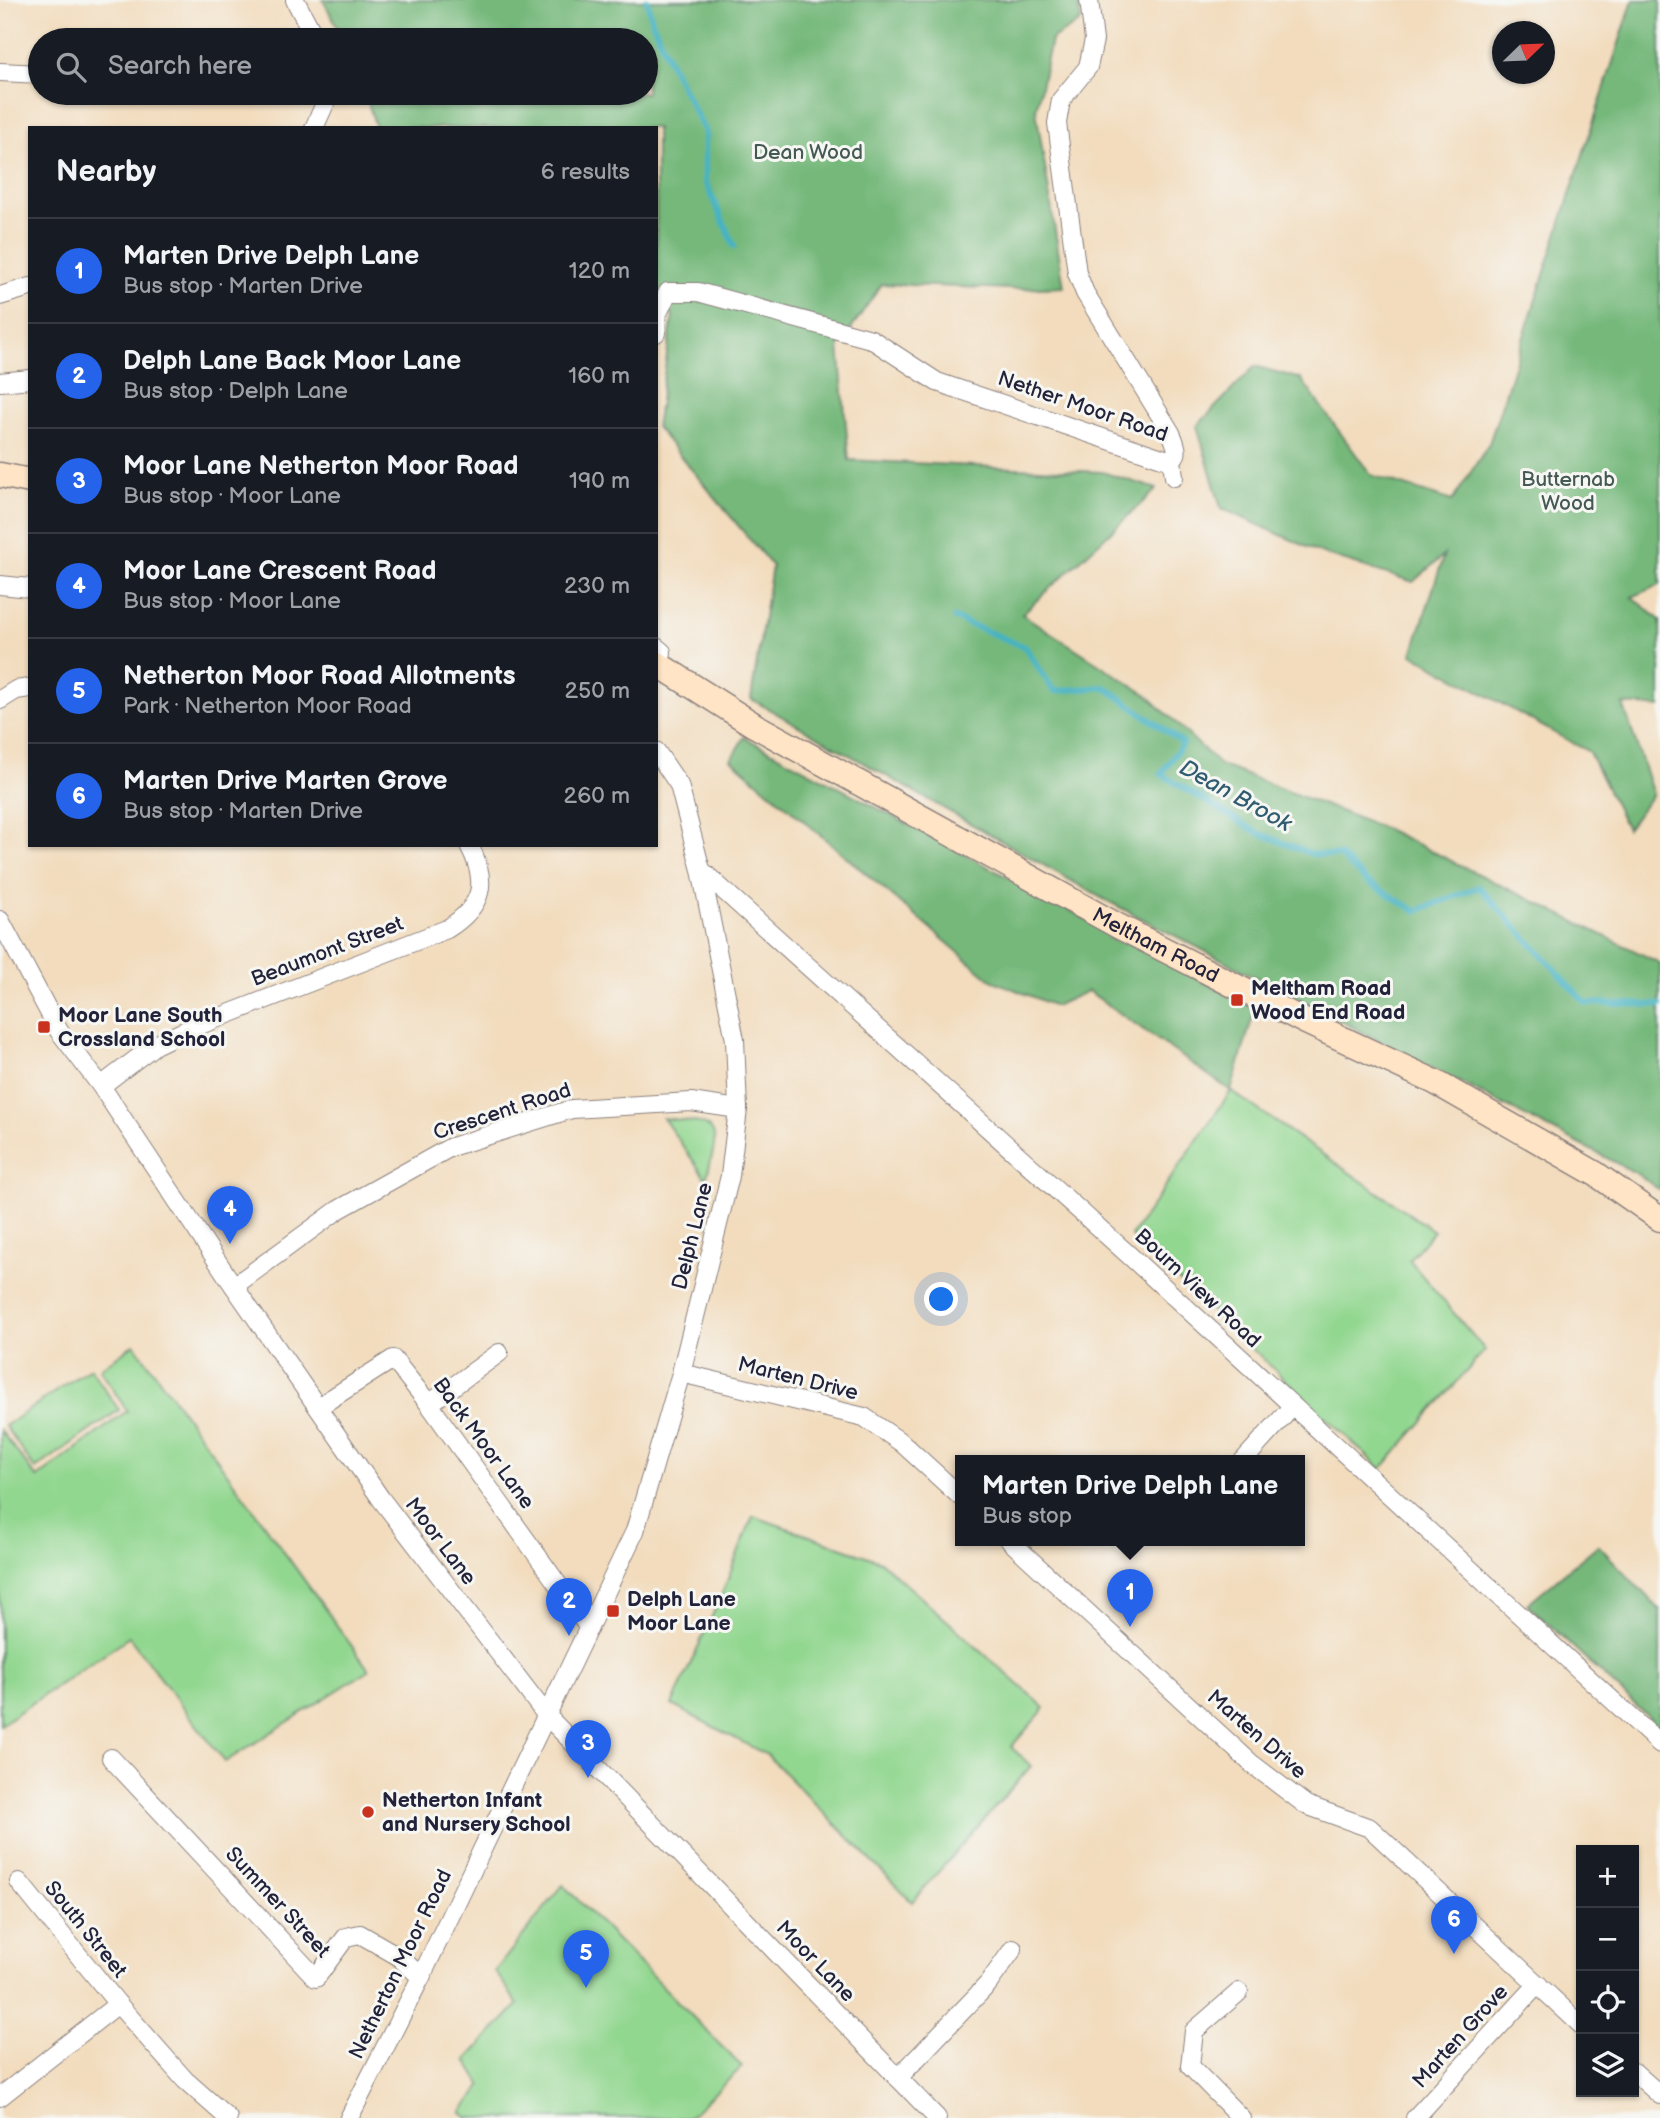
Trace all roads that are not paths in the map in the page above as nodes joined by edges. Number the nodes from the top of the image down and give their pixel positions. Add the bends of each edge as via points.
1 (295, 0) edge
2 (1090, 0) edge
3 (310, 28) edge
4 (0, 72) edge
5 (28, 73) edge
6 (324, 105) edge
7 (315, 126) edge
8 (28, 288) edge
9 (0, 296) edge
10 (658, 313) edge
11 (28, 379) edge
12 (0, 382) edge
13 (0, 475) edge
14 (28, 481) edge
15 (0, 585) edge
16 (28, 588) edge
17 (658, 659) edge
18 (28, 688) edge
19 (0, 700) edge
20 (658, 754) edge
21 (470, 847) edge
22 (701, 870) junction
23 (0, 920) edge
24 (5, 941) edge
25 (101, 1086) junction
26 (738, 1109) junction
27 (1660, 1219) edge
28 (234, 1286) junction
29 (499, 1353) dead end
30 (681, 1373) junction
31 (429, 1404) junction
32 (1292, 1407) junction
33 (318, 1408) junction
34 (1248, 1455) edge
35 (955, 1491) edge
36 (1015, 1546) edge
37 (589, 1628) junction
38 (547, 1716) junction
39 (1660, 1744) edge
40 (111, 1758) dead end
41 (19, 1882) dead end
42 (1013, 1949) dead end
43 (421, 1977) junction
44 (1538, 1984) junction
45 (1239, 1992) dead end
46 (118, 2004) junction
47 (1576, 2020) edge
48 (1639, 2076) edge
49 (898, 2078) junction
50 (1660, 2095) edge
51 (0, 2097) edge
52 (228, 2118) edge
53 (349, 2118) edge
54 (937, 2118) edge
55 (1241, 2118) edge
56 (1415, 2118) edge

1 - 3 street
2 - 10 street, Nether Moor Road via 1094,40 1088,67 1061,100 1058,123 1077,273 1171,433 1178,453 1173,468 937,382 871,339 698,292 668,292
4 - 5 street
6 - 7 street
8 - 9 street
11 - 12 street
13 - 14 main road
15 - 16 street
17 - 27 main road, Meltham Road via 754,725 1118,926 1436,1082 1596,1174
18 - 19 street
20 - 22 street, Delph Lane via 679,785
21 - 25 street, Beaumont Street via 480,879 478,902 465,918 183,1032 155,1045
22 - 26 street, Delph Lane via 736,1040
22 - 32 street, Bourn View Road
23 - 24 street, Moor Lane
24 - 25 street, Moor Lane via 59,1031
25 - 28 street, Moor Lane
26 - 28 street, Crescent Road via 691,1102 572,1109 451,1147 338,1210
26 - 30 street, Delph Lane via 730,1176
28 - 33 street, Moor Lane
29 - 31 street
30 - 35 street, Marten Drive via 864,1417 902,1443
30 - 37 street, Delph Lane via 635,1531
31 - 33 street, Back Moor Lane via 393,1359
31 - 37 street, Back Moor Lane
32 - 34 street
32 - 39 street, Bourn View Road
33 - 38 street, Moor Lane via 381,1499
36 - 44 street, Marten Drive via 1252,1764 1306,1805 1370,1828
37 - 38 street, Delph Lane
38 - 43 street, Netherton Moor Road
38 - 49 street, Moor Lane
40 - 43 street, Summer Street via 316,1978 346,1937 360,1934 398,1956
41 - 46 street, South Street
42 - 49 street via 988,1984
43 - 53 street, Netherton Moor Road
44 - 47 street, Marten Drive
44 - 56 street, Marten Grove
45 - 55 street via 1194,2031 1190,2066
46 - 51 street, South Street
46 - 52 street, South Street via 185,2080
48 - 50 street
49 - 54 street, Moor Lane

